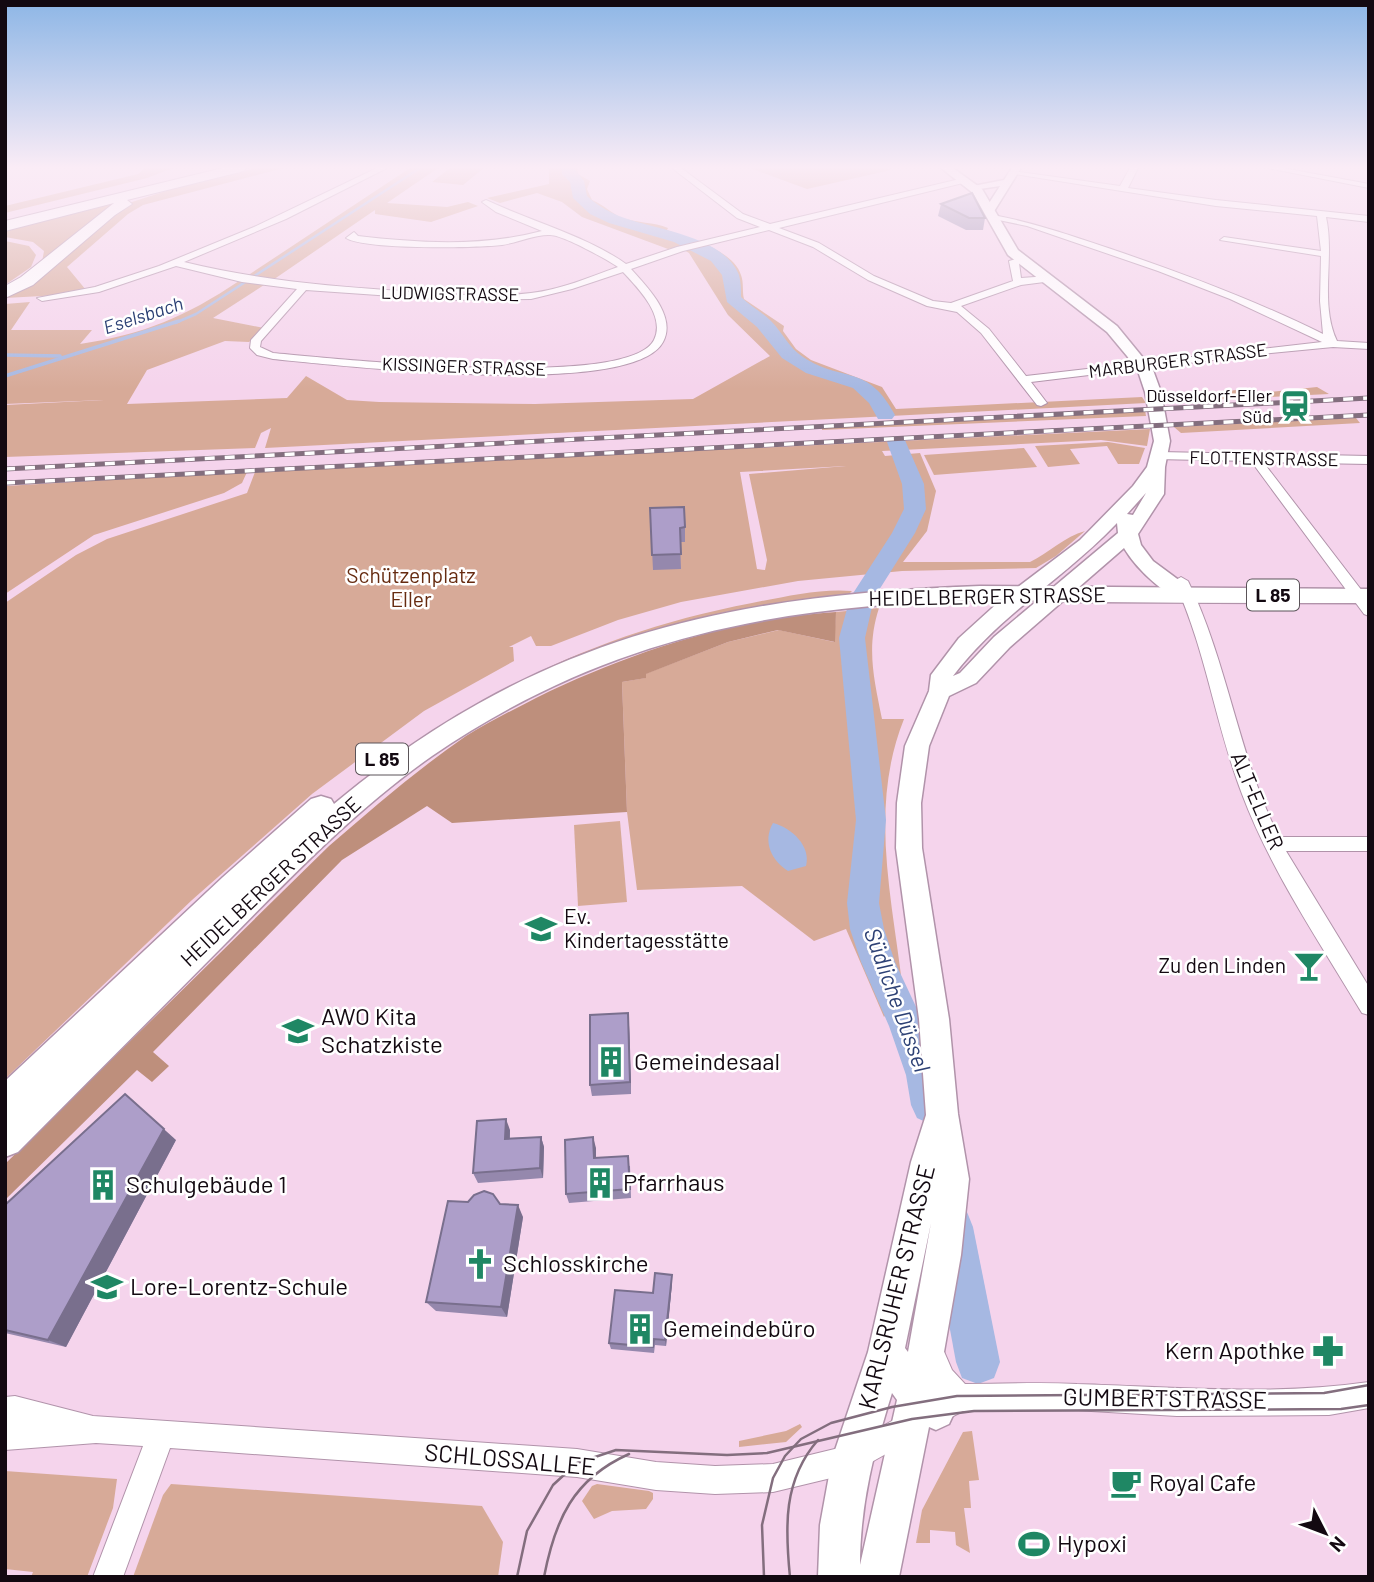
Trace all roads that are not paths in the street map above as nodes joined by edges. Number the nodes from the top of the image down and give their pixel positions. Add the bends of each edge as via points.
1 (74, 242) edge
2 (229, 242) edge
3 (416, 242) edge
4 (497, 242) edge
5 (570, 242) edge
6 (709, 242) edge
7 (808, 242) edge
8 (1006, 242) edge
9 (1081, 242) edge
10 (1237, 242) edge
11 (1324, 242) edge
12 (40, 250) dead end
13 (1326, 254) junction
14 (1021, 259) junction
15 (175, 263) junction
16 (623, 266) junction
17 (1049, 279) junction
18 (1020, 282) junction
19 (304, 288) junction
20 (5, 290) edge
21 (42, 298) dead end
22 (952, 306) junction
23 (1333, 344) junction
24 (1369, 346) edge
25 (1142, 366) junction
26 (1024, 380) junction
27 (1041, 404) dead end
28 (1255, 459) junction
29 (1369, 460) edge
30 (1158, 461) junction
31 (1139, 490) junction
32 (1146, 512) junction
33 (1127, 535) junction
34 (1077, 579) junction
35 (1178, 586) junction
36 (1052, 587) junction
37 (885, 590) junction
38 (849, 592) junction
39 (959, 593) junction
40 (1025, 593) junction
41 (1363, 594) edge
42 (985, 625) junction
43 (940, 691) junction
44 (1272, 844) junction
45 (1369, 844) edge
46 (1369, 1006) edge
47 (5, 1106) edge
48 (5, 1139) edge
49 (927, 1208) junction
50 (886, 1352) junction
51 (1369, 1395) edge
52 (932, 1406) junction
53 (5, 1411) edge
54 (96, 1429) junction
55 (161, 1434) junction
56 (5, 1436) edge
57 (852, 1459) junction
58 (108, 1577) edge
59 (839, 1577) edge
60 (878, 1577) edge

1 - 20 highway via 33,276
2 - 15 street
3 - 4 street
5 - 16 street
6 - 16 street, LUDWIGSTRASSE
7 - 22 street via 871,278 931,304
8 - 14 main road
9 - 23 street via 1187,278
10 - 13 street
11 - 13 street
12 - 20 highway via 36,266
13 - 23 street via 1325,333
14 - 17 main road
14 - 18 street via 1014,261
15 - 19 street, LUDWIGSTRASSE
15 - 21 street via 101,291
16 - 19 street, LUDWIGSTRASSE via 563,289 512,298
16 - 19 street, KISSINGER STRASSE via 662,320 660,341 650,351 610,365 526,371 438,369 259,352 256,340
17 - 18 street
17 - 25 main road via 1112,330
18 - 22 street
22 - 26 street via 985,331
23 - 24 street
23 - 25 street, MARBURGER STRASSE
25 - 26 street, MARBURGER STRASSE
25 - 30 main road via 1161,427
26 - 27 street
28 - 29 street, FLOTTENSTRASSE
28 - 30 street, FLOTTENSTRASSE
28 - 41 street
30 - 31 main road
30 - 32 main road via 1155,494
31 - 33 main road via 1126,520
31 - 36 main road
32 - 33 main road
32 - 35 main road via 1153,550
33 - 34 main road
33 - 35 main road via 1140,559
34 - 35 main road, HEIDELBERGER STRASSE / L 85
34 - 36 main road, HEIDELBERGER STRASSE / L 85
35 - 36 main road, HEIDELBERGER STRASSE / L 85
35 - 41 main road, L 85
35 - 44 street, ALT-ELLER
36 - 37 main road, HEIDELBERGER STRASSE / L 85
36 - 40 main road, HEIDELBERGER STRASSE / L 85
36 - 43 main road via 968,678
37 - 38 main road, HEIDELBERGER STRASSE / L 85
37 - 39 main road, HEIDELBERGER STRASSE / L 85
38 - 47 main road, HEIDELBERGER STRASSE / L 85 via 730,603 628,629 534,667 454,710 355,779 296,828
38 - 48 main road, HEIDELBERGER STRASSE / L 85 via 718,618 625,645 533,684 445,734 324,829
39 - 40 main road, HEIDELBERGER STRASSE / L 85
39 - 42 main road via 980,604
40 - 42 main road, KARLSRUHER STRASSE
42 - 43 main road, KARLSRUHER STRASSE via 942,675
43 - 49 main road, KARLSRUHER STRASSE via 917,746 909,803 911,872 953,1179
44 - 45 street
44 - 46 street, ALT-ELLER
49 - 50 main road, KARLSRUHER STRASSE
49 - 52 main road, KARLSRUHER STRASSE via 937,1296 929,1340
50 - 52 main road via 907,1383
50 - 57 main road, KARLSRUHER STRASSE
51 - 52 street, GUMBERTSTRASSE via 1329,1401 1074,1397
52 - 57 street, SCHLOSSALLEE
52 - 60 main road, KARLSRUHER STRASSE
53 - 54 street, SCHLOSSALLEE
54 - 55 street, SCHLOSSALLEE
54 - 56 street, SCHLOSSALLEE
55 - 57 street, SCHLOSSALLEE via 577,1463 715,1480 773,1478
55 - 58 street
57 - 59 main road, KARLSRUHER STRASSE via 840,1525

